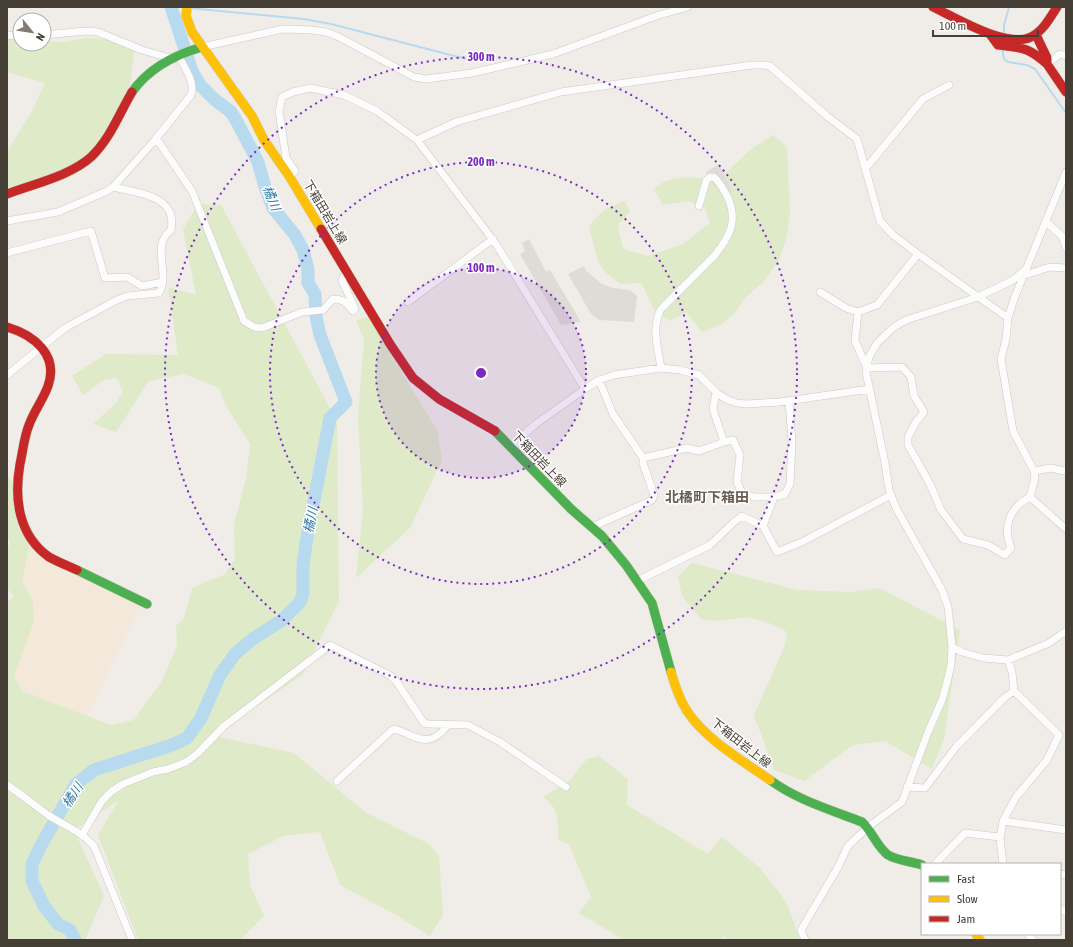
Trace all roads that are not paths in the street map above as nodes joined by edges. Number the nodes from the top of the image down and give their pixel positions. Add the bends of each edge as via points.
1 (688, 7) edge
2 (933, 7) edge
3 (1057, 7) edge
4 (186, 12) edge
5 (52, 34) edge
6 (1036, 35) junction
7 (1003, 43) junction
8 (202, 47) junction
9 (176, 55) junction
10 (1066, 56) edge
11 (1047, 64) junction
12 (949, 85) dead end
13 (1066, 92) edge
14 (156, 138) junction
15 (417, 140) junction
16 (865, 169) junction
17 (1066, 172) edge
18 (290, 176) junction
19 (113, 187) junction
20 (7, 194) edge
21 (699, 206) dead end
22 (7, 222) edge
23 (1046, 222) junction
24 (493, 239) junction
25 (1066, 248) edge
26 (7, 253) edge
27 (918, 254) junction
28 (1066, 268) edge
29 (1026, 269) junction
30 (346, 272) junction
31 (1022, 276) junction
32 (163, 282) junction
33 (820, 292) dead end
34 (978, 297) junction
35 (408, 302) dead end
36 (858, 312) junction
37 (1008, 318) junction
38 (7, 327) edge
39 (42, 346) junction
40 (661, 368) junction
41 (867, 368) junction
42 (7, 375) edge
43 (599, 380) junction
44 (585, 389) junction
45 (870, 389) junction
46 (716, 392) junction
47 (789, 401) junction
48 (724, 442) junction
49 (512, 449) junction
50 (643, 458) junction
51 (1065, 470) edge
52 (1034, 471) junction
53 (891, 495) junction
54 (774, 497) junction
55 (1030, 497) junction
56 (763, 526) junction
57 (592, 527) junction
58 (1066, 530) edge
59 (640, 580) dead end
60 (147, 604) dead end
61 (1066, 631) edge
62 (952, 647) junction
63 (1008, 660) junction
64 (1014, 691) junction
65 (448, 725) junction
66 (337, 781) dead end
67 (7, 786) edge
68 (566, 787) dead end
69 (907, 787) junction
70 (1003, 821) junction
71 (868, 827) junction
72 (1066, 830) edge
73 (82, 835) junction
74 (1000, 837) junction
75 (936, 863) edge
76 (1003, 863) edge
77 (921, 865) edge
78 (132, 940) edge
79 (805, 940) edge

1 - 8 street via 553,54 472,72 426,79 414,77 339,37 312,30 283,29
2 - 7 main road via 990,34
3 - 6 main road via 1047,25
4 - 8 main road, 下箱田岩上線 via 192,32
5 - 9 street via 98,32 142,50
6 - 7 main road
6 - 11 main road
7 - 11 main road via 1025,48
8 - 9 main road
8 - 18 main road, 下箱田岩上線 via 252,116 264,140
9 - 14 street via 193,90
9 - 20 main road via 141,80 91,157 69,171
10 - 11 street via 1060,54
11 - 13 main road
12 - 16 street via 923,99
14 - 19 street
14 - 30 street via 192,191 244,321 262,328 302,312 323,310 333,299 340,299 353,311 356,310 342,280
15 - 16 street via 456,122 561,92 762,65 770,66 857,139
15 - 18 street via 377,111 344,95 310,88 293,92 282,97 279,111 286,158 295,171
15 - 24 street
16 - 27 street via 880,221 893,235
17 - 23 street
18 - 30 main road, 下箱田岩上線
19 - 22 street via 58,212
19 - 32 street via 152,196 169,208 171,230 166,234 160,247
21 - 40 street via 706,181 710,177 714,178 725,191 731,206 732,225 719,250 658,314 655,332
23 - 25 street via 1062,236
23 - 29 street
24 - 35 street
24 - 44 street
26 - 32 street via 91,231 105,278 127,276 142,286
27 - 34 street
27 - 36 street via 877,305
28 - 31 street via 1050,267
29 - 31 street
29 - 34 street via 1013,280
30 - 49 main road, 下箱田岩上線 via 413,378 439,399 495,431
31 - 37 street
32 - 39 street via 159,293 127,296 115,301 65,328
33 - 36 street via 846,308
34 - 37 street
34 - 41 street via 894,326 877,343 869,357
36 - 41 street via 856,341
37 - 52 street via 1002,367 1013,431
38 - 39 main road via 34,338
39 - 42 street
39 - 60 main road via 49,358 50,379 28,426 16,483 18,508 22,519 38,548 50,557
40 - 43 street via 614,375
40 - 46 street via 680,370 698,376
41 - 45 street
41 - 55 street via 902,367 911,377 914,396 924,412 908,437 908,445 941,510 963,539 988,545 1006,555 1011,548 1007,526 1012,512
43 - 44 street
43 - 50 street via 613,414
44 - 49 street via 537,423
45 - 47 street
45 - 53 street
46 - 47 street via 737,403
46 - 48 street via 713,409
47 - 54 street via 792,442 790,484 785,494
48 - 50 street via 699,451 688,448
48 - 54 street via 733,440 740,454 737,482 742,493 754,497
49 - 57 main road, 下箱田岩上線
50 - 57 street via 642,463 654,494 652,500
51 - 52 street via 1051,468
52 - 55 street via 1035,478
53 - 56 street via 802,542 777,552
53 - 62 street via 901,518 942,590 948,607
54 - 56 street
55 - 58 street
56 - 59 street via 742,516 710,545
57 - 71 main road, 下箱田岩上線 via 626,565 652,603 677,692 695,721 716,741 779,787 801,799 862,822
61 - 63 street via 1049,643
62 - 63 street via 983,658
62 - 69 street via 942,700
63 - 64 street
64 - 69 street via 956,747 925,788
64 - 70 street via 1059,735 1047,760 1016,797
65 - 66 street via 438,736 426,741 392,730
65 - 68 street via 468,725 500,742
65 - 73 street via 424,723 391,676 330,645 224,726 186,762 153,772 112,791 102,801
67 - 73 street
69 - 71 street via 902,802
70 - 72 street
70 - 74 street
71 - 77 main road, 下箱田岩上線 via 884,852
71 - 79 street via 848,846 838,869 800,930
73 - 78 street via 94,846
74 - 75 street via 964,833
74 - 76 street

